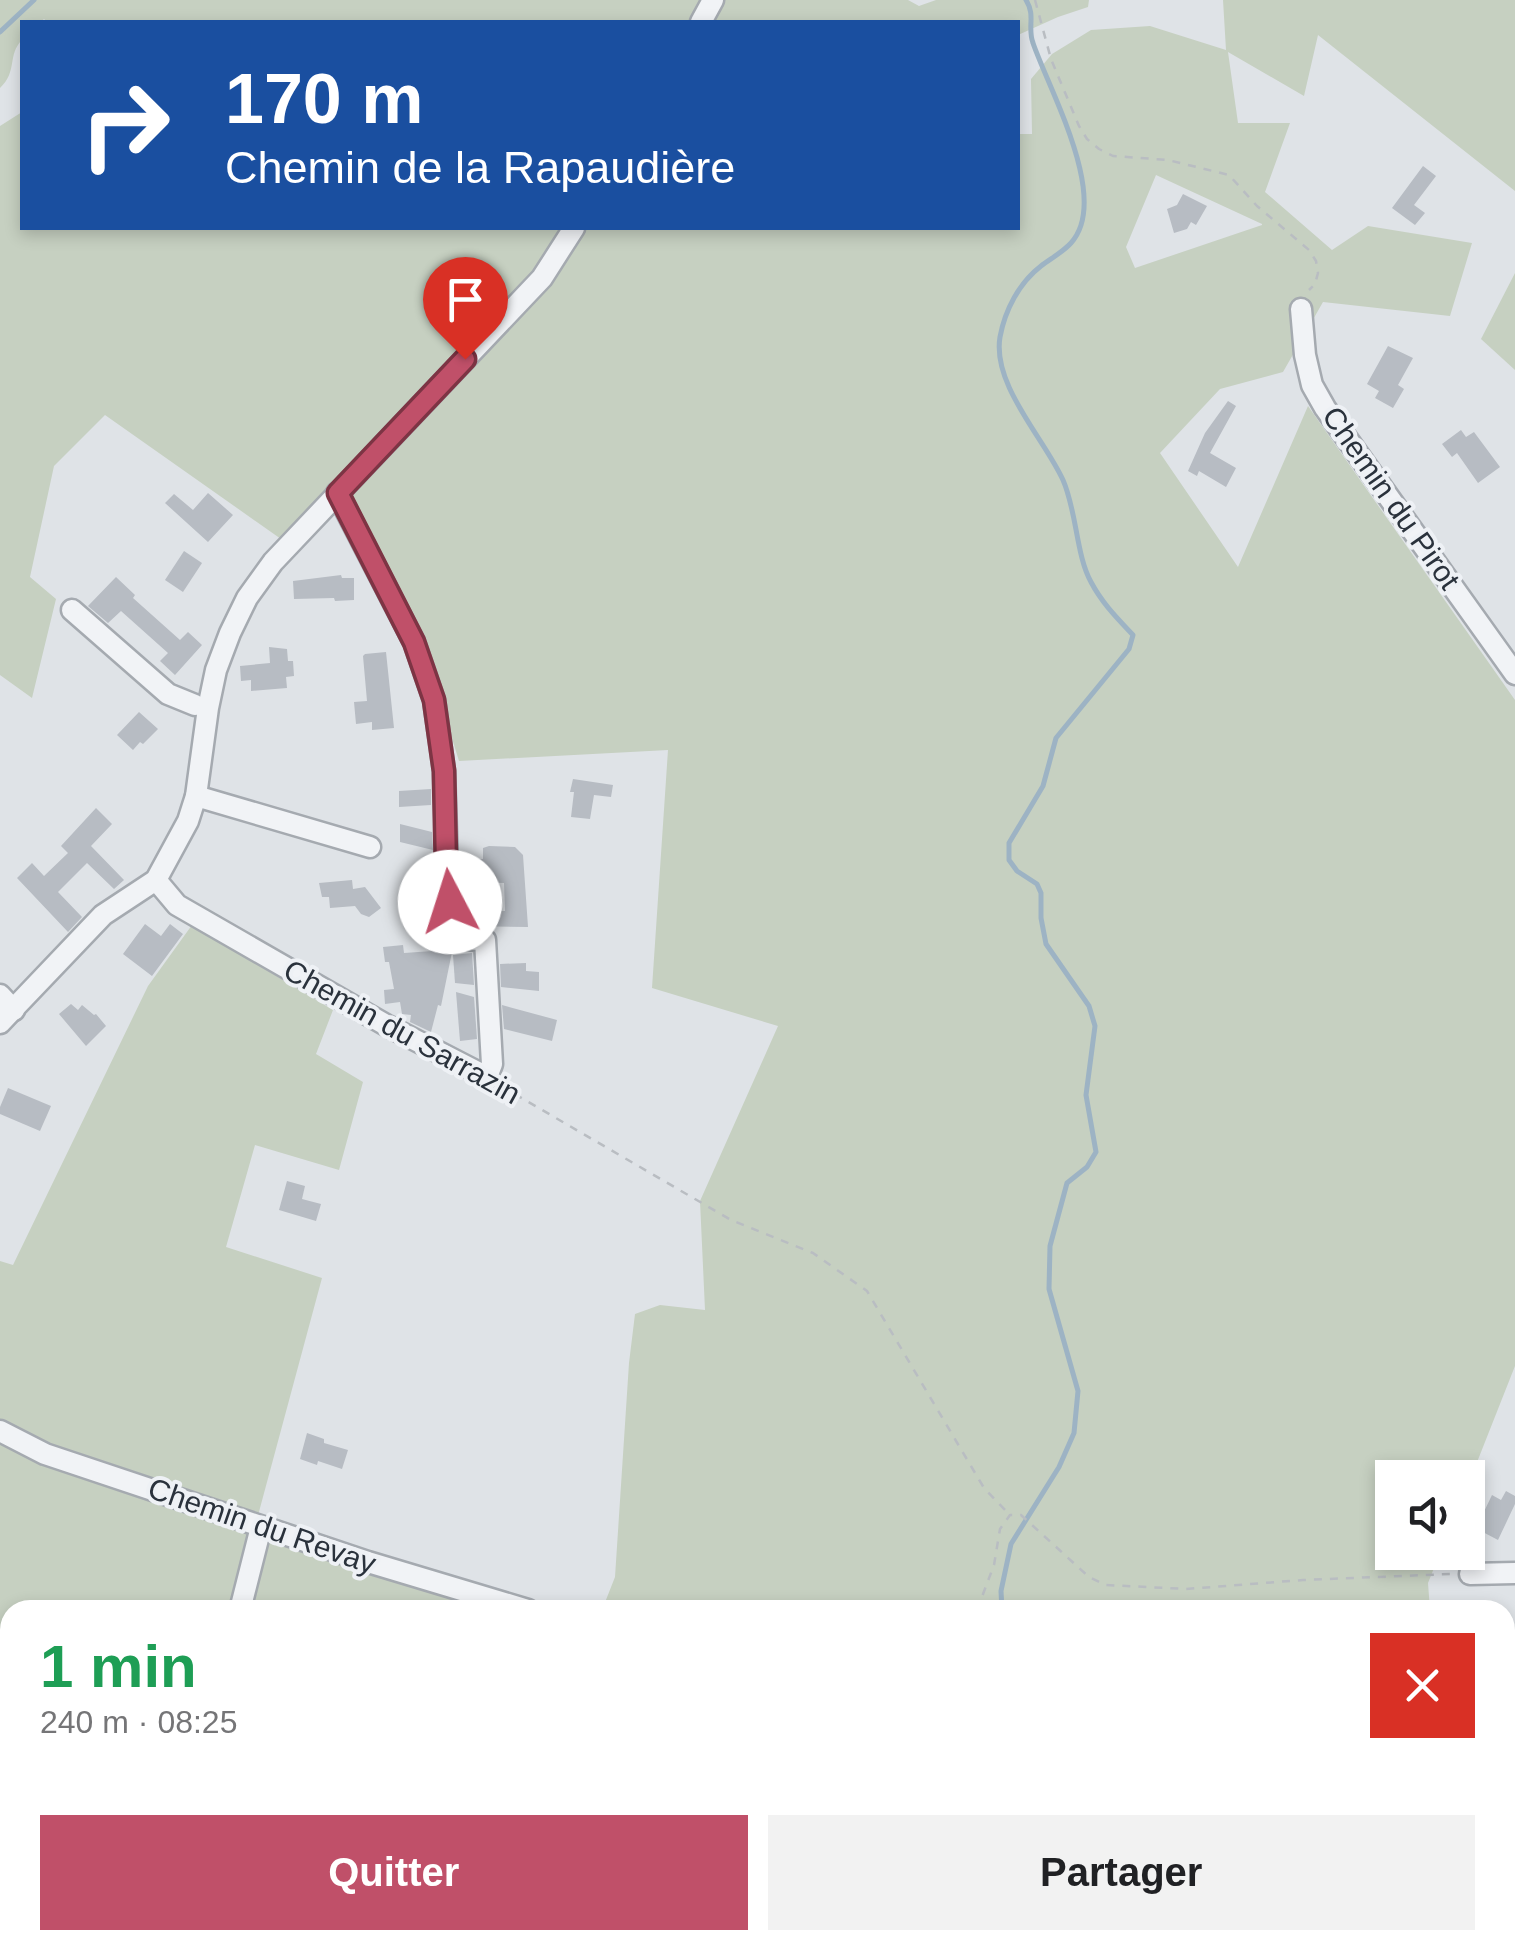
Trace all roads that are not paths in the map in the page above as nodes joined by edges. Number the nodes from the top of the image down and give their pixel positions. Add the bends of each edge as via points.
1 (573, 230) edge
2 (1301, 309) road end
3 (338, 493) junction
4 (72, 610) dead end
5 (125, 644) dead end
6 (1515, 674) edge
7 (202, 706) junction
8 (196, 796) junction
9 (370, 847) dead end
10 (156, 880) junction
11 (5, 1009) edge
12 (0, 1431) edge
13 (262, 1527) junction
14 (1515, 1573) edge
15 (1470, 1574) road end
16 (243, 1600) edge
17 (495, 1600) edge

1 - 3 street via 542,278
2 - 6 street, Chemin du Pirot via 1312,385 1325,408
3 - 7 street via 247,598
3 - 10 street, Chemin du Sarrazin via 414,642 434,700 454,938 485,940 492,1064 487,1077 176,905
4 - 7 street via 168,694
5 - 7 street
7 - 8 street
8 - 9 street
8 - 10 street
10 - 11 street via 103,915
12 - 13 street, Chemin du Revay via 44,1454
13 - 16 street
13 - 17 street, Chemin du Revay
14 - 15 street

